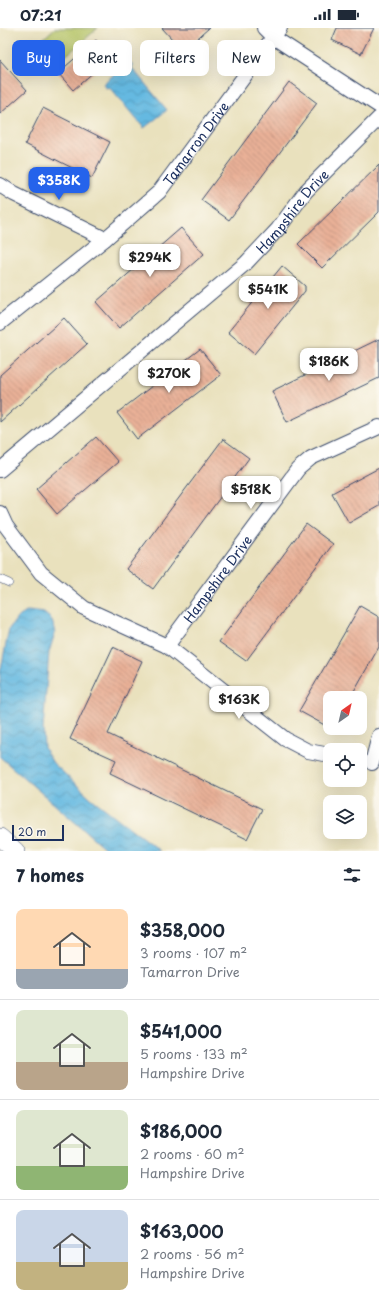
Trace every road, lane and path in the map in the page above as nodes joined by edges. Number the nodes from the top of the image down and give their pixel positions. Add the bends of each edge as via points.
1 (272, 31) edge
2 (379, 106) edge
3 (379, 118) edge
4 (0, 185) edge
5 (105, 239) junction
6 (0, 323) edge
7 (379, 427) edge
8 (0, 470) edge
9 (0, 513) edge
10 (0, 579) edge
11 (8, 584) dead end
12 (167, 646) junction
13 (379, 736) edge
14 (323, 754) edge
15 (370, 763) edge
16 (0, 837) edge
17 (16, 851) edge

1 - 2 street, Tamarron Drive
1 - 5 street, Tamarron Drive via 159,192
3 - 8 street, Hampshire Drive via 306,191 278,228 246,263
4 - 5 street
5 - 6 street, Tamarron Drive
7 - 12 street, Hampshire Drive via 311,458 298,469
9 - 12 street via 6,526 41,573 84,608
10 - 11 lane
12 - 14 street via 285,740 308,751
13 - 15 street
16 - 17 street

